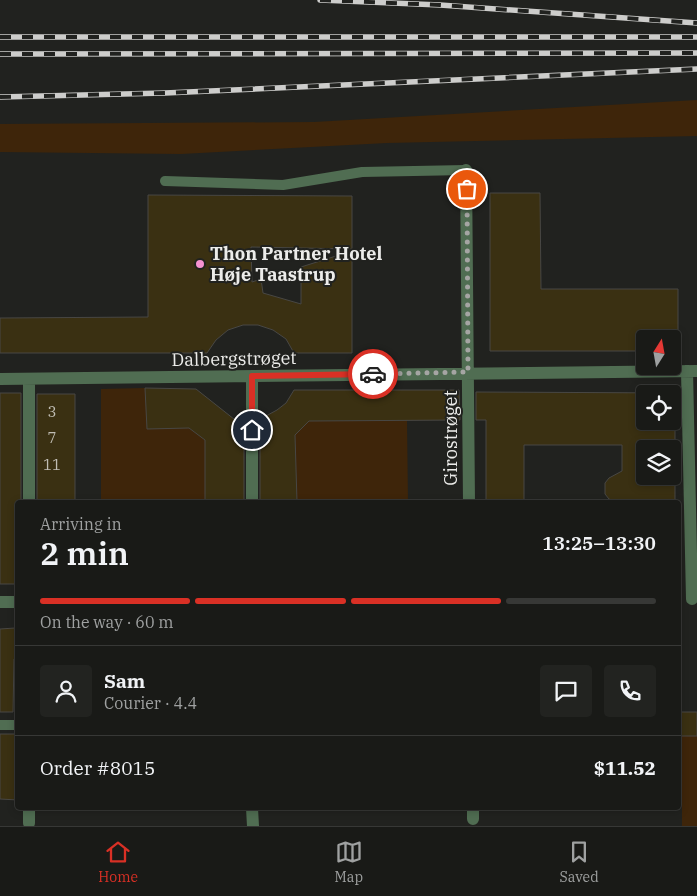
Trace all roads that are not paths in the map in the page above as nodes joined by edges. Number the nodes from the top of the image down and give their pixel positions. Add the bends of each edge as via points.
1 (466, 170) joint
2 (165, 181) dead end
3 (692, 371) edge
4 (468, 372) junction
5 (252, 376) junction
6 (0, 379) edge
7 (28, 379) junction
8 (29, 500) edge
9 (252, 500) edge
10 (468, 500) edge
11 (689, 599) edge
12 (0, 602) edge
13 (15, 602) edge
14 (0, 725) edge
15 (15, 725) edge
16 (30, 810) edge
17 (252, 810) edge
18 (30, 823) dead end
19 (252, 826) edge

1 - 2 lane via 362,172 283,185
1 - 4 street
3 - 4 street, Dalbergstrøget
3 - 11 street
4 - 5 street, Dalbergstrøget
4 - 10 street, Girostrøget
5 - 7 street, Dalbergstrøget
5 - 9 street
6 - 7 street, Dalbergstrøget
7 - 8 street
12 - 13 street
14 - 15 lane
16 - 18 street
17 - 19 street

